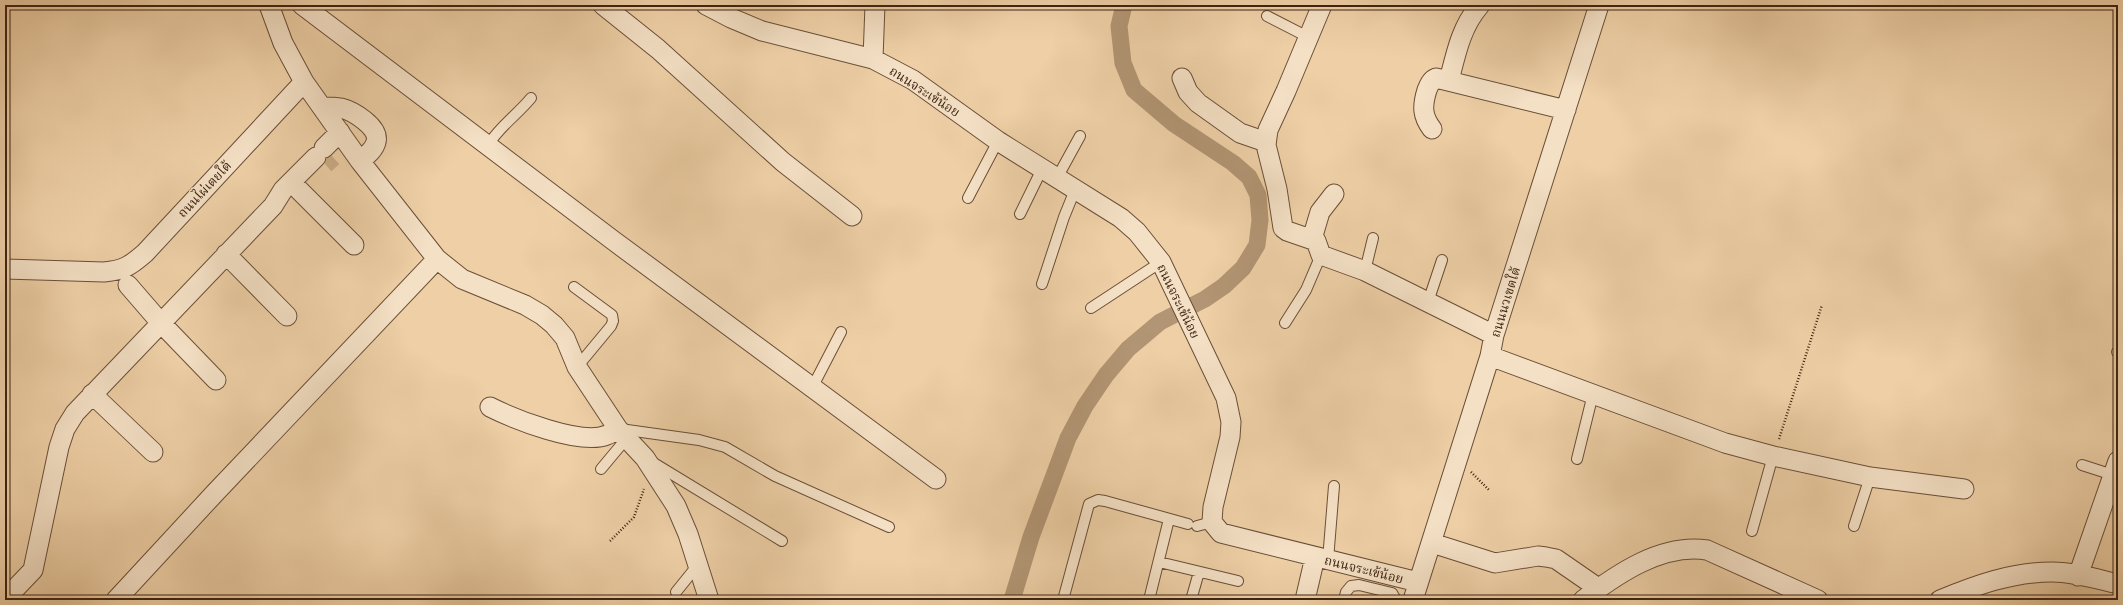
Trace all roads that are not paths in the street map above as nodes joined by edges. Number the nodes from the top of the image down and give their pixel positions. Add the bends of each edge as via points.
1 (269, 5) edge
2 (302, 5) edge
3 (603, 5) edge
4 (706, 5) edge
5 (875, 5) edge
6 (1322, 5) edge
7 (1480, 5) edge
8 (1599, 5) edge
9 (1267, 16) dead end
10 (1308, 37) junction
11 (873, 59) junction
12 (1182, 78) dead end
13 (1449, 81) junction
14 (304, 82) junction
15 (531, 98) dead end
16 (322, 107) junction
17 (1566, 110) junction
18 (1432, 129) dead end
19 (1080, 136) dead end
20 (343, 137) junction
21 (998, 140) junction
22 (1266, 142) junction
23 (488, 145) junction
24 (360, 161) junction
25 (1050, 174) junction
26 (295, 187) junction
27 (1075, 190) junction
28 (1334, 194) dead end
29 (968, 198) dead end
30 (1020, 214) dead end
31 (852, 216) dead end
32 (1373, 238) dead end
33 (354, 246) dead end
34 (1317, 247) junction
35 (226, 254) junction
36 (437, 259) junction
37 (1442, 260) dead end
38 (1160, 262) junction
39 (5, 269) edge
40 (1365, 271) junction
41 (1042, 284) dead end
42 (128, 285) dead end
43 (574, 287) dead end
44 (1428, 302) junction
45 (1091, 308) dead end
46 (286, 316) dead end
47 (160, 322) junction
48 (1285, 323) dead end
49 (841, 332) dead end
50 (1494, 335) junction
51 (1490, 356) junction
52 (577, 367) junction
53 (216, 380) dead end
54 (812, 388) junction
55 (92, 394) junction
56 (1593, 394) junction
57 (490, 407) dead end
58 (622, 434) junction
59 (153, 452) dead end
60 (1773, 456) junction
61 (1577, 459) dead end
62 (649, 463) junction
63 (2082, 465) dead end
64 (2115, 468) edge
65 (601, 469) dead end
66 (1870, 477) junction
67 (936, 479) dead end
68 (1334, 486) dead end
69 (1964, 489) dead end
70 (1169, 519) junction
71 (1199, 524) junction
72 (1854, 526) dead end
73 (889, 527) dead end
74 (1752, 531) dead end
75 (782, 541) dead end
76 (1432, 543) junction
77 (1321, 558) junction
78 (1159, 562) junction
79 (697, 566) junction
80 (1199, 572) junction
81 (2078, 576) junction
82 (1238, 581) dead end
83 (1418, 582) junction
84 (1605, 584) junction
85 (2118, 584) edge
86 (676, 592) dead end
87 (11, 593) dead end
88 (116, 600) edge
89 (708, 600) edge
90 (1063, 600) edge
91 (1149, 600) edge
92 (1191, 600) edge
93 (1305, 600) edge
94 (1344, 600) edge
95 (1396, 600) edge
96 (1413, 600) edge
97 (1583, 600) edge
98 (1818, 600) edge
99 (1940, 600) edge

1 - 14 street via 283,43
2 - 23 street
3 - 31 street via 658,49 783,162
4 - 11 street, ถนนจระเข้น้อย via 762,31
5 - 11 street
6 - 10 street
7 - 13 street via 1463,29
8 - 17 street, ถนนนวเขตใต้
9 - 10 lane
10 - 22 street via 1273,118
11 - 21 street, ถนนจระเข้น้อย via 913,80
12 - 22 street via 1188,92 1198,103 1240,132
13 - 17 street
13 - 18 street via 1436,78 1430,84 1423,109 1425,120
14 - 16 street
14 - 39 street, ถนนไผ่เตยใต้ via 131,266 104,272
15 - 23 lane via 519,113 504,124
16 - 20 street
16 - 24 street via 340,108 367,122 376,135 376,142 372,150
17 - 50 street, ถนนนวเขตใต้
19 - 25 lane
20 - 24 street
20 - 26 street
21 - 25 street, ถนนจระเข้น้อย
21 - 29 lane
22 - 34 street via 1284,228
23 - 54 street
24 - 36 street
25 - 27 street, ถนนจระเข้น้อย
25 - 30 lane
26 - 33 street
26 - 35 street via 284,204 273,206
27 - 38 street, ถนนจระเข้น้อย via 1121,218
27 - 41 lane
28 - 34 street via 1320,212
32 - 40 lane
34 - 40 street
34 - 48 lane via 1306,290
35 - 46 street
35 - 47 street
36 - 52 street via 462,278 542,315 564,338
36 - 88 street
37 - 44 lane
38 - 45 lane
38 - 71 street, ถนนจระเข้น้อย via 1226,398 1231,422 1230,437 1213,507
40 - 44 street
42 - 47 street
43 - 52 lane via 612,315 613,321
44 - 50 street
47 - 53 street
47 - 55 street
49 - 54 lane
50 - 51 street, ถนนนวเขตใต้
51 - 56 street
51 - 76 street, ถนนนวเขตใต้
52 - 58 street
54 - 67 street
55 - 59 street
55 - 87 street via 65,429 33,570
56 - 60 street via 1684,429
56 - 61 lane
57 - 58 street via 526,423 577,436 593,438
58 - 62 street
58 - 65 lane
58 - 73 lane via 699,440 725,447 775,476
60 - 66 street
60 - 74 lane
62 - 75 lane
62 - 79 street via 676,506 688,534
63 - 64 lane
64 - 81 street
66 - 69 street
66 - 72 lane
68 - 77 lane
70 - 71 lane
70 - 78 lane
70 - 90 lane via 1105,501 1098,500 1089,504
71 - 77 street, ถนนจระเข้น้อย via 1221,533
76 - 83 street, ถนนนวเขตใต้
76 - 84 street via 1495,563 1538,556 1556,559
77 - 83 street, ถนนจระเข้น้อย
77 - 93 street
78 - 80 lane
78 - 91 lane
79 - 86 lane
79 - 89 street
80 - 82 lane
80 - 92 lane
81 - 85 street
81 - 99 street via 2053,572 2001,578
83 - 96 street, ถนนนวเขตใต้
84 - 97 street
84 - 98 street via 1645,562 1676,550 1690,548 1707,550
94 - 95 lane via 1351,586 1358,585 1392,593

